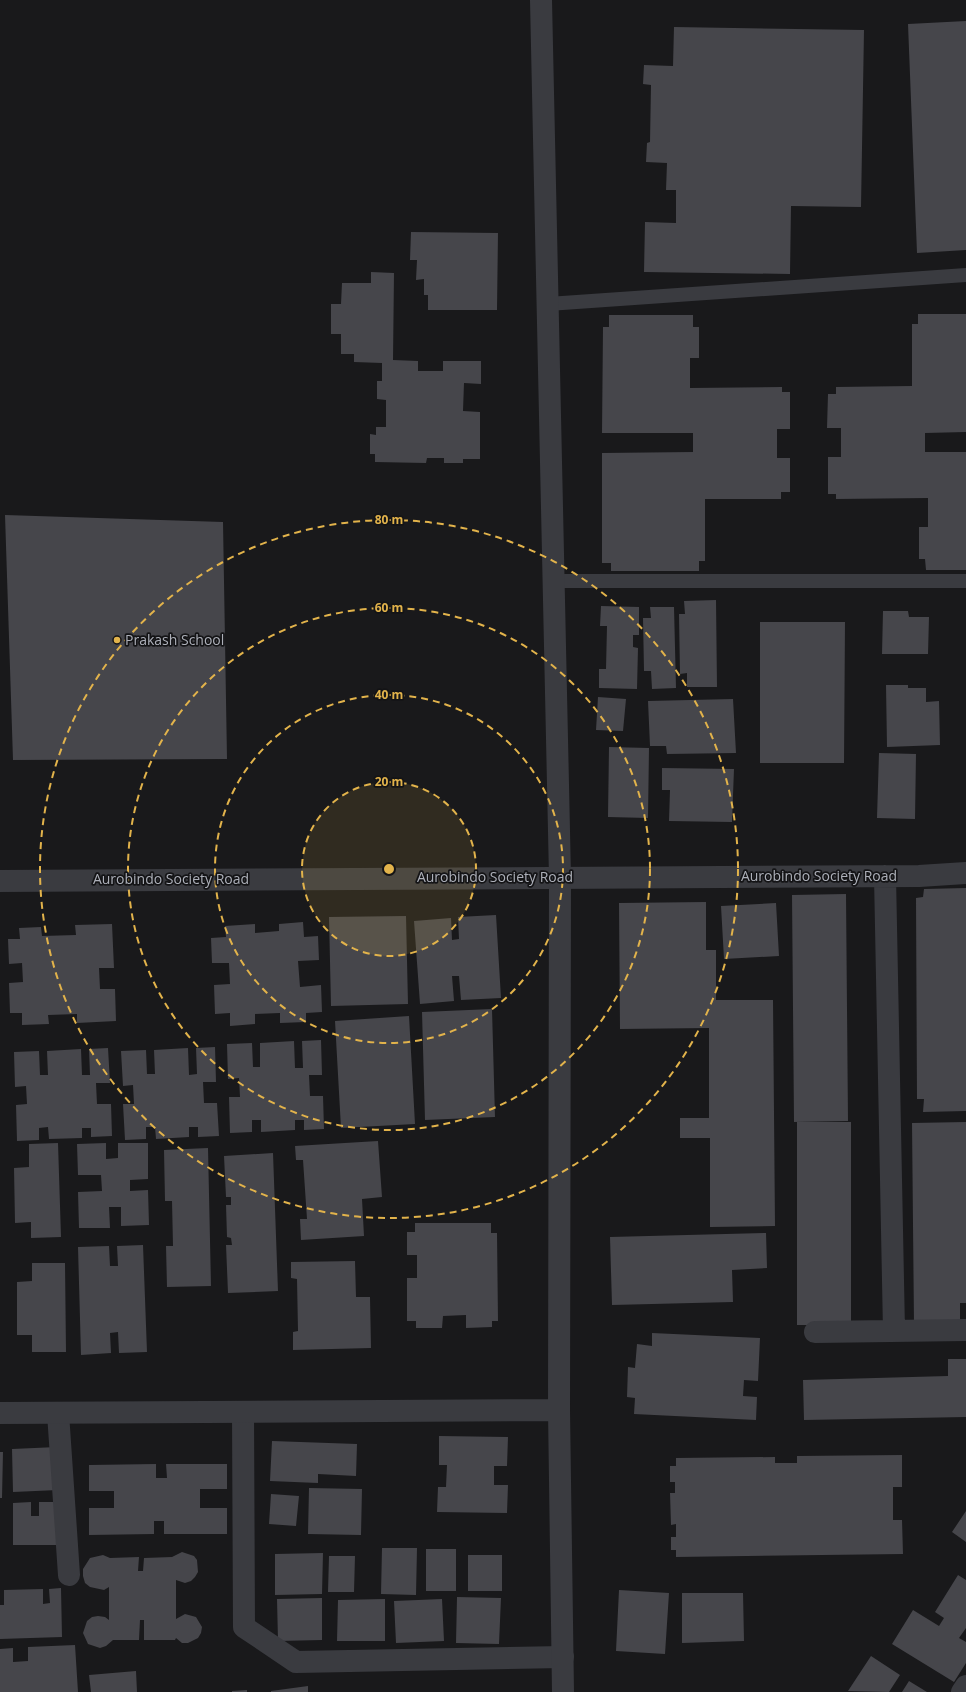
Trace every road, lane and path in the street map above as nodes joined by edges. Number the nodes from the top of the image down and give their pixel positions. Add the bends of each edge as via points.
1 (541, 0) edge
2 (966, 275) edge
3 (548, 304) junction
4 (554, 581) junction
5 (966, 581) edge
6 (966, 873) edge
7 (560, 876) junction
8 (885, 876) junction
9 (0, 880) edge
10 (966, 1330) edge
11 (894, 1331) junction
12 (815, 1332) dead end
13 (559, 1410) junction
14 (243, 1412) junction
15 (0, 1413) edge
16 (58, 1413) junction
17 (69, 1575) dead end
18 (563, 1657) junction
19 (966, 1686) edge
20 (563, 1692) edge
21 (962, 1692) edge

1 - 3 street
2 - 3 lane
3 - 4 street
4 - 5 lane
4 - 7 street
6 - 8 street, Aurobindo Society Road
7 - 8 street, Aurobindo Society Road
7 - 9 street, Aurobindo Society Road
7 - 13 street
8 - 11 street
10 - 11 street
11 - 12 street
13 - 14 street
13 - 18 street
14 - 16 street
14 - 18 street via 244,1626 296,1662
15 - 16 street
16 - 17 street
18 - 20 street
19 - 21 street

